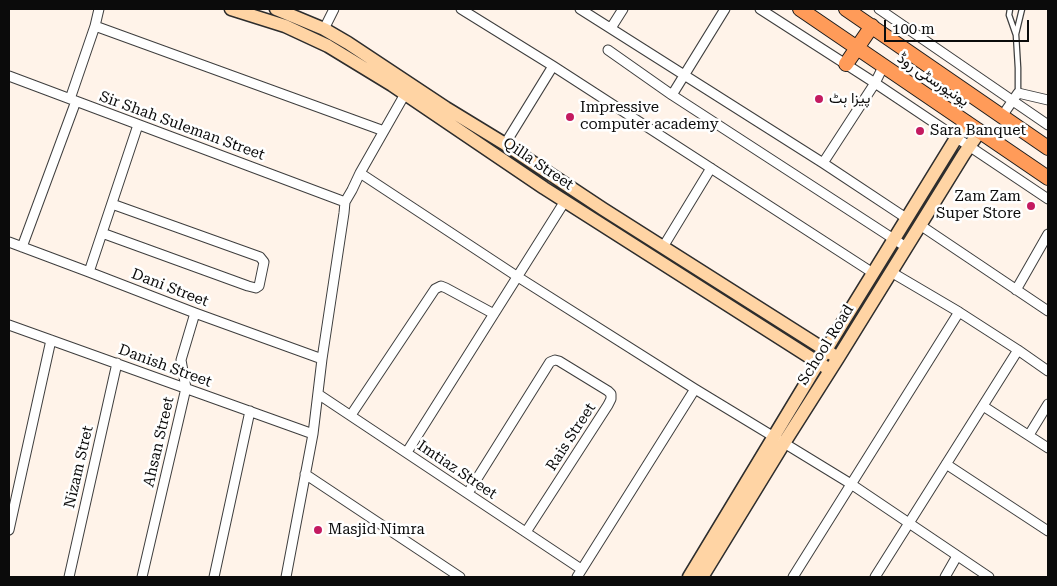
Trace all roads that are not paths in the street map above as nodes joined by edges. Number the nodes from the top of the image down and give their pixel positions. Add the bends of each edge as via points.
1 (98, 9) edge
2 (231, 9) edge
3 (276, 9) edge
4 (334, 9) edge
5 (461, 9) edge
6 (580, 9) edge
7 (623, 9) edge
8 (725, 9) edge
9 (760, 9) edge
10 (800, 9) edge
11 (846, 9) edge
12 (1010, 9) edge
13 (1022, 9) edge
14 (881, 10) edge
15 (257, 13) edge
16 (94, 26) junction
17 (872, 26) junction
18 (611, 28) junction
19 (324, 29) junction
20 (1016, 35) junction
21 (857, 48) junction
22 (608, 50) dead end
23 (846, 64) junction
24 (553, 66) junction
25 (884, 67) junction
26 (684, 75) junction
27 (9, 76) edge
28 (874, 83) junction
29 (1018, 92) junction
30 (405, 94) junction
31 (672, 94) junction
32 (73, 100) junction
33 (1012, 100) junction
34 (1048, 100) edge
35 (1002, 116) junction
36 (966, 122) junction
37 (138, 125) junction
38 (1048, 125) edge
39 (384, 131) junction
40 (980, 131) junction
41 (956, 138) junction
42 (504, 144) junction
43 (969, 147) junction
44 (1048, 148) edge
45 (823, 164) junction
46 (711, 168) junction
47 (360, 173) junction
48 (1048, 178) edge
49 (1048, 199) edge
50 (565, 201) junction
51 (345, 202) junction
52 (112, 204) junction
53 (906, 218) junction
54 (920, 225) junction
55 (102, 233) junction
56 (1048, 234) edge
57 (894, 239) junction
58 (9, 242) edge
59 (22, 247) junction
60 (663, 247) junction
61 (906, 247) junction
62 (90, 272) junction
63 (891, 272) junction
64 (873, 273) junction
65 (518, 277) junction
66 (1016, 290) junction
67 (1048, 311) edge
68 (959, 312) junction
69 (194, 313) junction
70 (494, 314) junction
71 (9, 325) edge
72 (51, 340) junction
73 (826, 350) junction
74 (1018, 350) junction
75 (838, 358) junction
76 (322, 359) junction
77 (818, 362) junction
78 (117, 363) junction
79 (830, 370) junction
80 (1048, 371) edge
81 (186, 388) junction
82 (695, 389) junction
83 (318, 394) junction
84 (1048, 405) edge
85 (983, 406) junction
86 (250, 411) junction
87 (352, 415) junction
88 (313, 434) junction
89 (1029, 435) junction
90 (779, 440) junction
91 (1048, 448) edge
92 (407, 452) junction
93 (946, 464) junction
94 (305, 474) junction
95 (851, 484) junction
96 (13, 490) edge
97 (468, 493) junction
98 (908, 524) junction
99 (9, 530) edge
100 (1048, 531) edge
101 (526, 532) junction
102 (957, 556) junction
103 (579, 573) edge
104 (69, 577) edge
105 (142, 577) edge
106 (214, 577) edge
107 (286, 577) edge
108 (460, 577) edge
109 (689, 577) edge
110 (702, 577) edge
111 (793, 577) edge
112 (875, 577) edge
113 (945, 577) edge
114 (989, 577) edge

1 - 16 street
2 - 15 street, Qilla Street
3 - 19 street, Qilla Street
4 - 19 street
5 - 24 street
6 - 18 street
7 - 18 street
8 - 26 street
9 - 23 street
10 - 21 main road, یونیورسٹی روڈ
11 - 17 main road, یونیورسٹی روڈ
12 - 20 lane
13 - 20 lane
14 - 17 street
14 - 33 street
15 - 30 street, Qilla Street via 328,46
16 - 32 street
16 - 39 street
17 - 21 main road
17 - 35 main road, یونیورسٹی روڈ
18 - 26 street
19 - 42 street, Qilla Street
20 - 29 lane
21 - 23 main road
21 - 25 main road, یونیورسٹی روڈ
22 - 31 street
23 - 28 street
24 - 42 street
24 - 46 street
25 - 28 street
25 - 36 main road, یونیورسٹی روڈ
26 - 31 street
26 - 45 street
27 - 32 street, Sir Shah Suleman Street
28 - 41 street
28 - 45 street
29 - 33 street
29 - 34 street
30 - 39 street
30 - 50 street, Qilla Street
31 - 57 street
32 - 37 street, Sir Shah Suleman Street
32 - 59 street
33 - 35 street
33 - 38 street
35 - 44 main road, یونیورسٹی روڈ
36 - 40 main road, یونیورسٹی روڈ
36 - 41 street, School Road
37 - 51 street, Sir Shah Suleman Street
37 - 52 street
39 - 47 street
40 - 43 street, School Road
40 - 48 main road, یونیورسٹی روڈ
41 - 43 street
41 - 53 street, School Road
42 - 60 street, Qilla Street
43 - 49 street
43 - 54 street, School Road
45 - 53 street
46 - 60 street
46 - 64 street
47 - 51 street
47 - 65 street
50 - 65 street
50 - 77 street, Qilla Street
51 - 76 street
52 - 55 street
52 - 55 street via 260,257 264,262 259,286 248,286
53 - 57 street, School Road
54 - 61 street, School Road
54 - 66 street
55 - 62 street
56 - 66 street
57 - 61 street
57 - 64 street, School Road
58 - 59 street, Dani Street
59 - 62 street, Dani Street
60 - 73 street, Qilla Street
61 - 63 street, School Road
62 - 69 street, Dani Street
63 - 68 street
63 - 75 street, School Road
64 - 73 street, School Road
65 - 70 street
65 - 82 street
66 - 67 street
68 - 74 street
68 - 95 street
69 - 76 street, Dani Street
69 - 81 street, Ahsan Street via 181,360
70 - 87 street via 446,288 435,289
70 - 92 street
71 - 72 street, Danish Street
72 - 78 street, Danish Street
72 - 96 street
73 - 75 street, Qilla Street
73 - 77 street, School Road
74 - 80 street
74 - 85 street
75 - 79 street, School Road
76 - 83 street
77 - 79 street, Qilla Street
77 - 90 street, School Road
78 - 81 street, Danish Street
78 - 104 street, Nizam Stret
79 - 90 street, School Road
81 - 86 street, Danish Street
81 - 105 street, Ahsan Street
82 - 90 street
82 - 103 street
83 - 87 street, Imtiaz Street
83 - 88 street
84 - 89 street
85 - 89 street
85 - 93 street
86 - 88 street, Danish Street
86 - 106 street
87 - 92 street, Imtiaz Street
88 - 94 street
89 - 91 street
90 - 95 street
90 - 109 street, School Road
90 - 110 street, School Road
92 - 97 street, Imtiaz Street
93 - 98 street
93 - 100 street
94 - 107 street
94 - 108 street
95 - 98 street
95 - 111 street
96 - 99 street
97 - 101 street, Imtiaz Street
97 - 101 street, Rais Street via 550,362 559,361 608,391 611,394 608,405
98 - 102 street
98 - 112 street
101 - 103 street, Imtiaz Street
102 - 113 street
102 - 114 street

